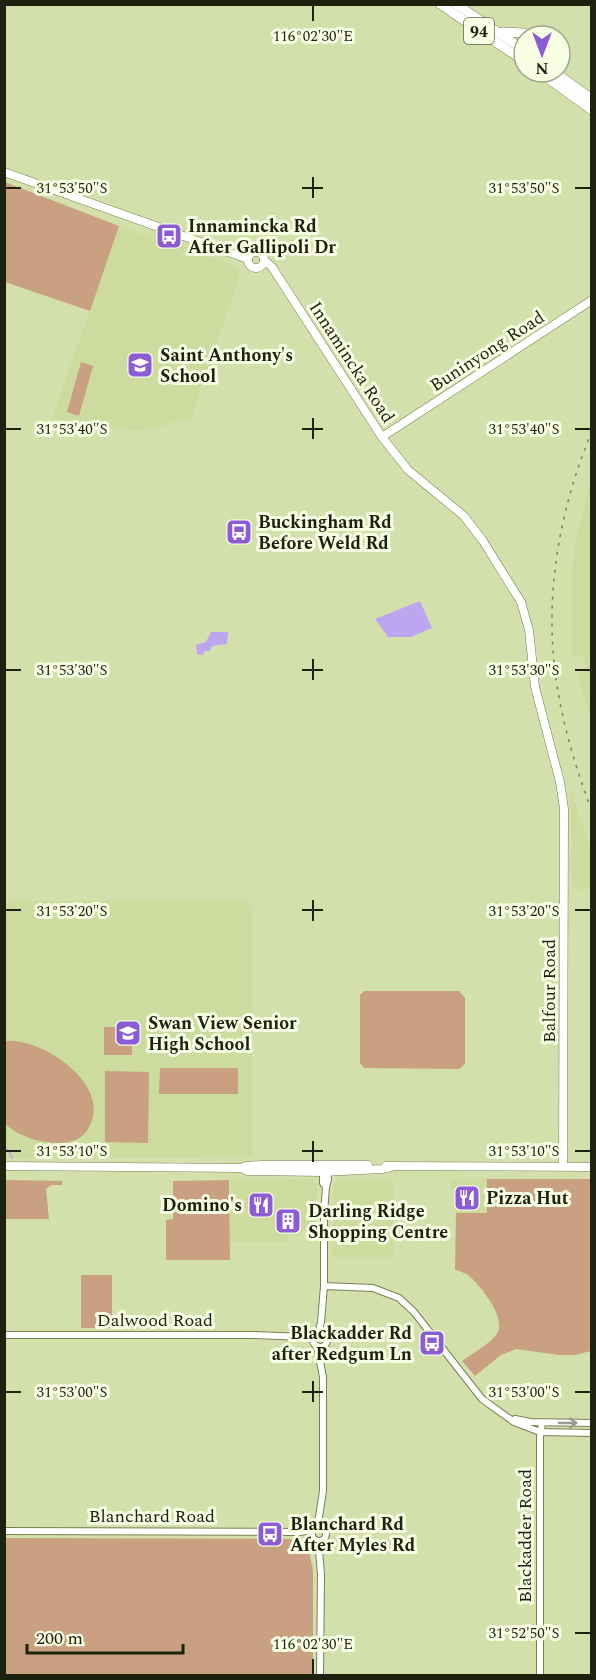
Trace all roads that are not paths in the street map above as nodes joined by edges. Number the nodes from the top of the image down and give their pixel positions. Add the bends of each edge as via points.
1 (440, 4) edge
2 (456, 4) edge
3 (497, 31) junction
4 (512, 34) edge
5 (512, 42) edge
6 (512, 53) edge
7 (555, 84) edge
8 (570, 84) edge
9 (591, 99) edge
10 (591, 110) edge
11 (4, 172) edge
12 (249, 257) junction
13 (262, 263) junction
14 (591, 300) edge
15 (384, 439) junction
16 (415, 473) joint
17 (4, 1166) edge
18 (563, 1166) junction
19 (591, 1167) edge
20 (325, 1168) junction
21 (324, 1286) junction
22 (4, 1335) edge
23 (318, 1340) junction
24 (502, 1415) junction
25 (542, 1423) junction
26 (591, 1423) edge
27 (540, 1432) junction
28 (591, 1433) edge
29 (4, 1531) edge
30 (317, 1534) junction
31 (320, 1676) edge
32 (540, 1676) edge

1 - 6 highway, 94
2 - 3 highway, 94
3 - 4 highway
3 - 5 highway, 94
7 - 10 highway
8 - 9 highway
11 - 12 main road
12 - 13 main road via 249,264 254,267
12 - 13 main road via 260,253
13 - 15 main road, Innamincka Road via 282,281
14 - 15 main road, Buninyong Road
15 - 16 main road, Innamincka Road
16 - 18 main road, Balfour Road via 474,529 521,602 529,630 535,687 564,809
17 - 20 main road
18 - 19 main road
18 - 20 main road
20 - 21 street
21 - 23 street
21 - 24 street via 373,1288 399,1298 482,1399
22 - 23 street, Dalwood Road via 254,1335
23 - 30 street via 323,1377 323,1491
24 - 25 street
24 - 27 street
25 -> 26 street
25 - 27 street, Blackadder Road
27 - 28 street
27 - 32 street, Blackadder Road
29 - 30 street, Blanchard Road
30 - 31 street via 321,1574

